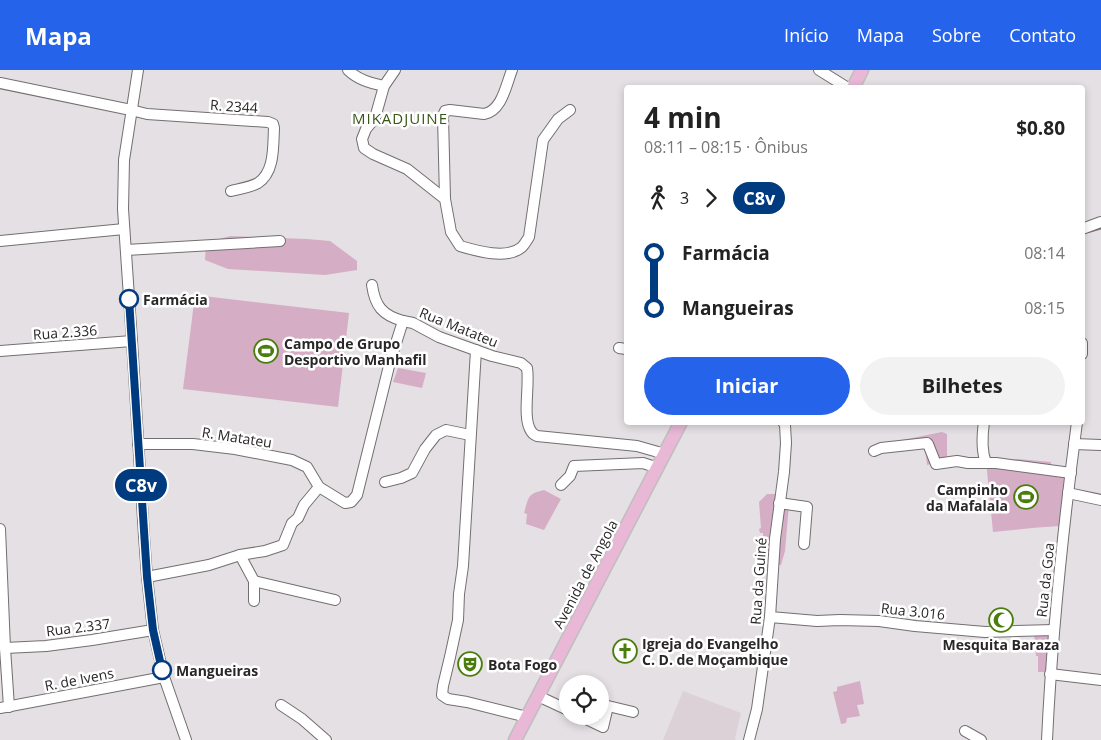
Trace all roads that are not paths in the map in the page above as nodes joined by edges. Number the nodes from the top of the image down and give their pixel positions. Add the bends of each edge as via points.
1 (138, 70) edge
2 (348, 70) edge
3 (395, 70) edge
4 (512, 70) edge
5 (819, 70) edge
6 (862, 70) edge
7 (0, 83) edge
8 (843, 85) edge
9 (854, 85) edge
10 (384, 86) junction
11 (131, 110) junction
12 (570, 110) dead end
13 (231, 191) dead end
14 (445, 199) junction
15 (1085, 220) edge
16 (1100, 222) edge
17 (1085, 228) edge
18 (124, 229) junction
19 (0, 241) edge
20 (280, 241) dead end
21 (126, 250) junction
22 (372, 285) dead end
23 (403, 321) junction
24 (132, 341) junction
25 (476, 350) junction
26 (0, 351) edge
27 (680, 425) edge
28 (785, 425) edge
29 (984, 425) edge
30 (1077, 425) edge
31 (470, 435) junction
32 (138, 444) junction
33 (1074, 444) junction
34 (1101, 445) edge
35 (874, 450) dead end
36 (665, 454) junction
37 (986, 464) junction
38 (658, 468) junction
39 (1071, 473) junction
40 (385, 482) dead end
41 (561, 485) dead end
42 (320, 488) junction
43 (1068, 493) junction
44 (1101, 500) edge
45 (779, 502) junction
46 (0, 530) edge
47 (804, 544) dead end
48 (240, 555) junction
49 (147, 577) junction
50 (254, 581) junction
51 (335, 600) dead end
52 (254, 601) dead end
53 (770, 617) junction
54 (153, 630) junction
55 (1054, 630) junction
56 (5, 648) junction
57 (163, 674) junction
58 (1050, 674) junction
59 (1101, 680) edge
60 (538, 696) junction
61 (281, 705) dead end
62 (559, 706) edge
63 (609, 706) edge
64 (4, 708) edge
65 (633, 712) dead end
66 (527, 717) junction
67 (965, 731) dead end
68 (186, 740) edge
69 (326, 740) edge
70 (515, 740) edge
71 (749, 740) edge
72 (981, 740) edge
73 (1047, 740) edge

1 - 11 street
2 - 10 street via 354,76
3 - 10 street
4 - 14 street via 501,101 488,114 445,112
5 - 8 street
6 - 9 main road
7 - 11 street
10 - 14 street via 375,118 362,139 364,148 407,169
11 - 13 street, R. 2344 via 273,124 270,166 265,176 257,184
11 - 18 street via 124,160
12 - 14 street via 558,119 543,140 529,237 522,247 510,253 484,253 460,246 451,232
15 - 16 street
16 - 17 street
18 - 19 street
18 - 21 street
20 - 21 street
21 - 24 street
22 - 23 street via 378,306
23 - 25 street, Rua Matateu
23 - 42 street, Rua Matateu via 357,495 345,503
24 - 26 street, Rua 2.336
24 - 32 street
25 - 31 street
25 - 36 street, Rua Matateu via 527,368 526,413 531,431 537,436 637,446
27 - 36 main road, Avenida de Angola
28 - 45 street, Rua da Guiné via 784,472
29 - 37 street
30 - 33 street, Rua da Goa
31 - 40 street via 446,430 436,435 412,472
31 - 66 street via 458,620 442,694
32 - 42 street, R. Matateu via 193,444 292,460 307,467
32 - 49 street
33 - 34 street
33 - 39 street, Rua da Goa
35 - 37 street via 927,443 936,464 958,461
36 - 38 main road, Avenida de Angola
37 - 39 street
38 - 41 street via 643,463 574,466
38 - 60 main road, Avenida de Angola
39 - 43 street, Rua da Goa
42 - 48 street via 292,523 283,545
43 - 44 street
43 - 55 street, Rua da Goa
45 - 47 street via 807,507
45 - 53 street, Rua da Guiné
46 - 56 street
48 - 49 street via 209,565
48 - 50 street
49 - 54 street
50 - 51 street
50 - 52 street
53 - 55 street, Rua 3.016 via 879,621 986,632
53 - 71 street, Rua da Guiné
54 - 56 street, Rua 2.337 via 46,646
54 - 57 street
55 - 58 street, Rua da Goa
56 - 64 street
57 - 64 street, R. de Ivens
57 - 68 street
58 - 59 street
58 - 73 street, Rua da Goa
60 - 62 street
60 - 66 main road, Avenida de Angola
61 - 69 street via 302,718
63 - 65 street
66 - 70 main road, Avenida de Angola
67 - 72 street

